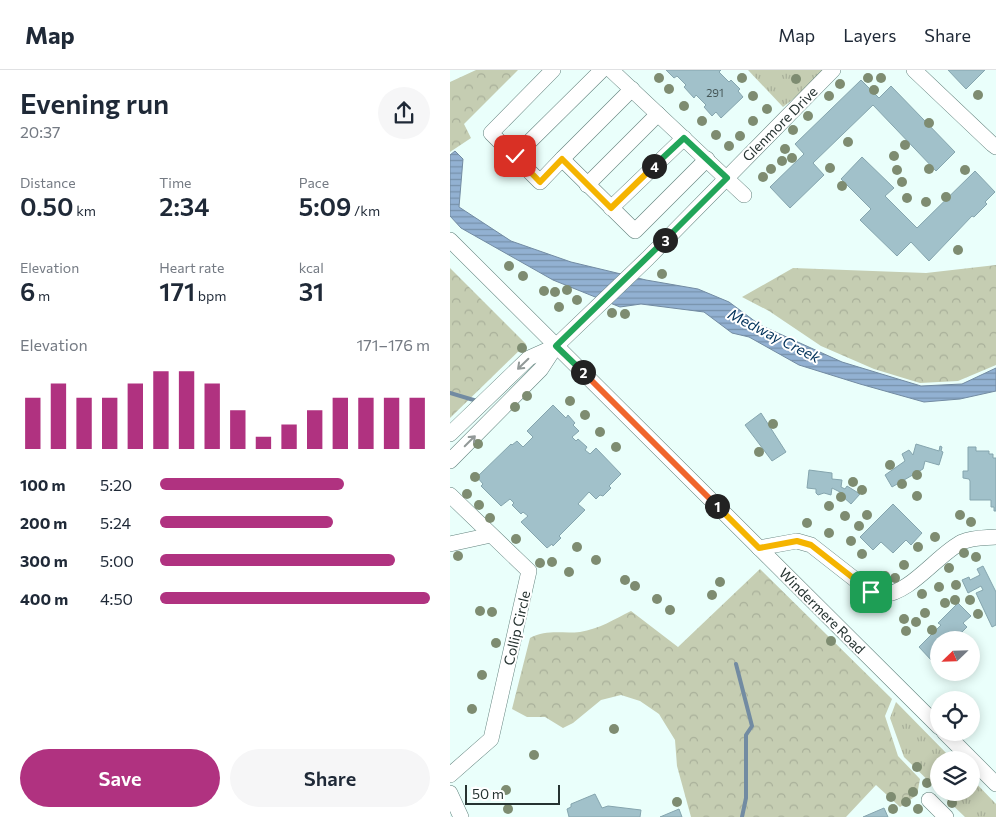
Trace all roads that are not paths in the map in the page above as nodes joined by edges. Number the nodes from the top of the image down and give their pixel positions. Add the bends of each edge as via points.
1 (554, 70) edge
2 (602, 70) edge
3 (611, 70) edge
4 (834, 70) edge
5 (914, 70) edge
6 (632, 89) junction
7 (658, 114) junction
8 (684, 138) junction
9 (996, 146) edge
10 (515, 156) junction
11 (562, 159) junction
12 (707, 159) junction
13 (727, 178) junction
14 (587, 185) junction
15 (744, 195) dead end
16 (611, 208) junction
17 (450, 240) edge
18 (556, 346) junction
19 (450, 434) edge
20 (450, 461) edge
21 (450, 495) edge
22 (492, 535) junction
23 (996, 538) edge
24 (450, 544) edge
25 (759, 548) junction
26 (930, 718) edge
27 (953, 741) edge
28 (450, 775) edge
29 (996, 784) edge
30 (450, 793) edge
31 (929, 800) dead end
32 (461, 817) edge
33 (946, 817) edge

1 - 10 street via 491,133
2 - 10 street
3 - 6 street
4 - 13 street, Glenmore Drive
5 - 9 street
6 - 7 street
6 - 11 street
7 - 8 street
7 - 14 street
8 - 12 street
8 - 16 street
10 - 11 street via 540,182
11 - 14 street
12 - 13 street
12 - 16 street via 635,231
13 - 15 street
13 - 18 street, Glenmore Drive
14 - 16 street
17 - 18 street, Windermere Road
18 -> 19 street via 528,358
20 -> 18 street via 541,369
18 - 25 street, Windermere Road
21 - 22 street, Collip Circle
22 - 24 street
22 - 28 street, Collip Circle via 530,572 491,739
23 - 25 street via 972,538 960,543 912,581 882,595 871,592 811,545 797,541
25 - 26 street, Windermere Road
27 - 29 street
30 - 32 street
31 - 33 street

